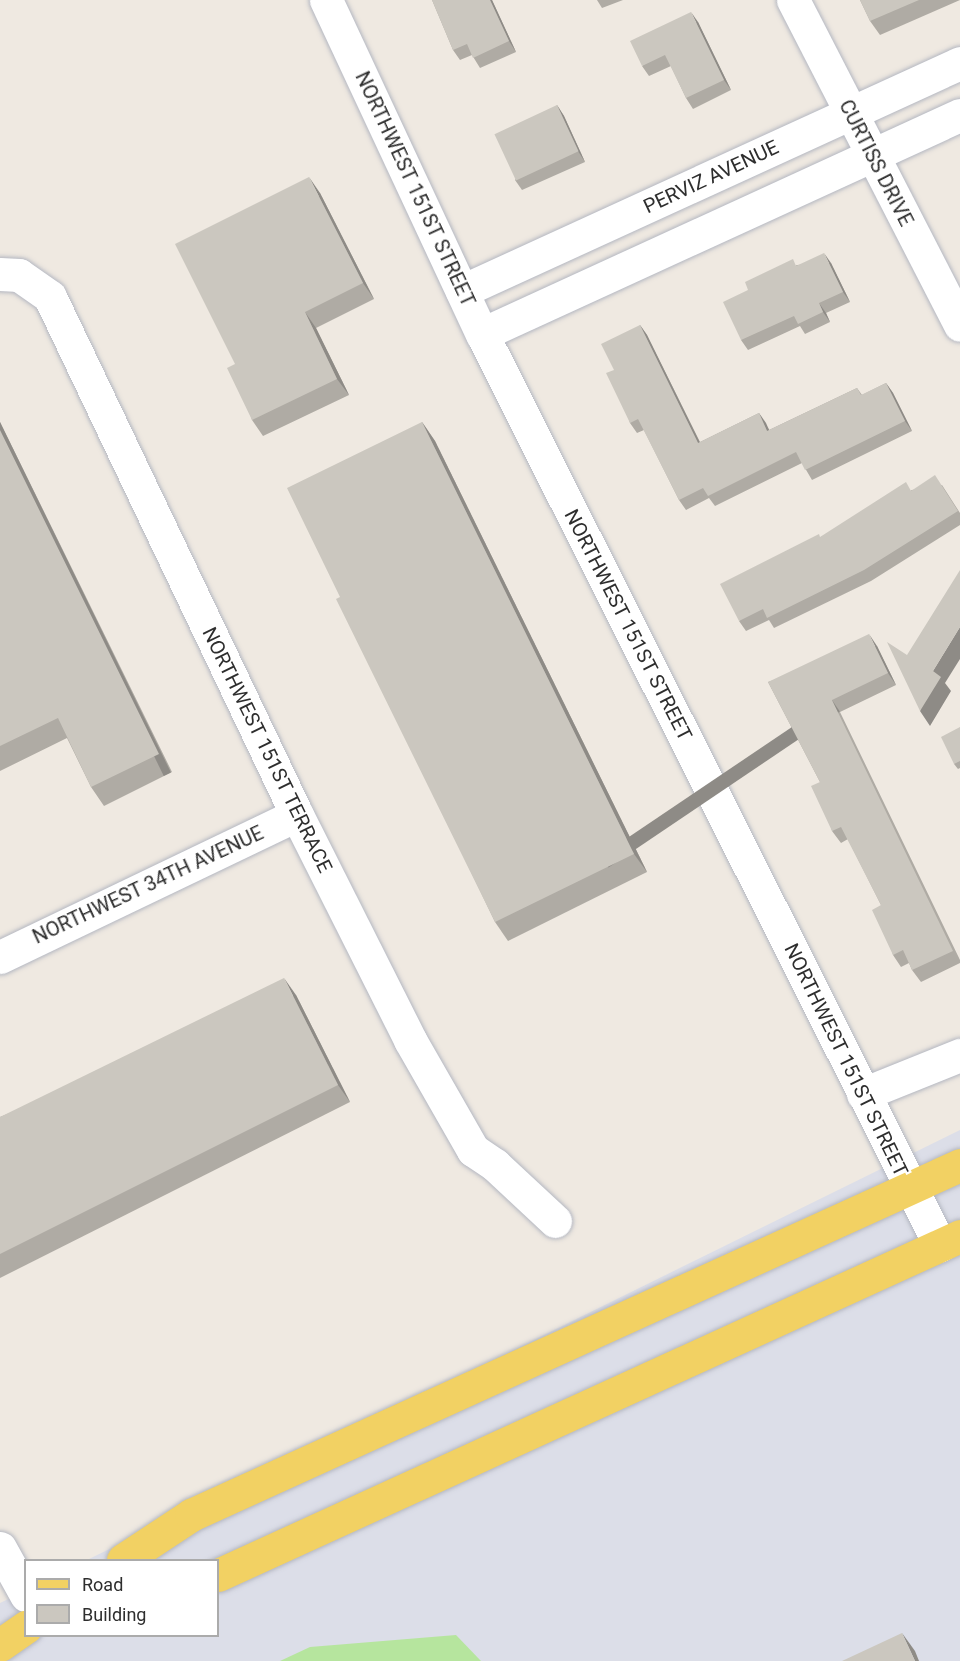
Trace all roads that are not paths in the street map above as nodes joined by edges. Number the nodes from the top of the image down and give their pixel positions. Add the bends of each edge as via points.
1 (326, 0) edge
2 (793, 0) edge
3 (960, 63) edge
4 (851, 114) junction
5 (960, 115) edge
6 (873, 157) junction
7 (0, 274) edge
8 (462, 291) junction
9 (960, 325) edge
10 (482, 334) junction
11 (297, 815) junction
12 (0, 957) edge
13 (960, 1055) edge
14 (863, 1094) junction
15 (960, 1165) edge
16 (910, 1188) junction
17 (555, 1221) dead end
18 (950, 1241) edge
19 (0, 1548) edge
20 (125, 1559) edge
21 (219, 1575) edge
22 (24, 1591) edge
23 (24, 1628) edge
24 (0, 1645) edge

1 - 8 street, NORTHWEST 151ST STREET
2 - 4 street, CURTISS DRIVE
3 - 4 street, PERVIZ AVENUE
4 - 6 street, CURTISS DRIVE
4 - 8 street, PERVIZ AVENUE
5 - 6 street
6 - 9 street, CURTISS DRIVE
6 - 10 street
7 - 11 street, NORTHWEST 151ST TERRACE via 19,275 50,297
8 - 10 street, NORTHWEST 151ST STREET
10 - 14 street, NORTHWEST 151ST STREET
11 - 12 street, NORTHWEST 34TH AVENUE
11 - 17 street, NORTHWEST 151ST TERRACE via 410,1040 473,1150 495,1165
13 - 14 street
14 - 16 street, NORTHWEST 151ST STREET
15 - 16 main road
16 - 18 street, NORTHWEST 151ST STREET
16 - 20 main road via 191,1515
18 - 21 main road
19 - 22 street
23 - 24 main road

